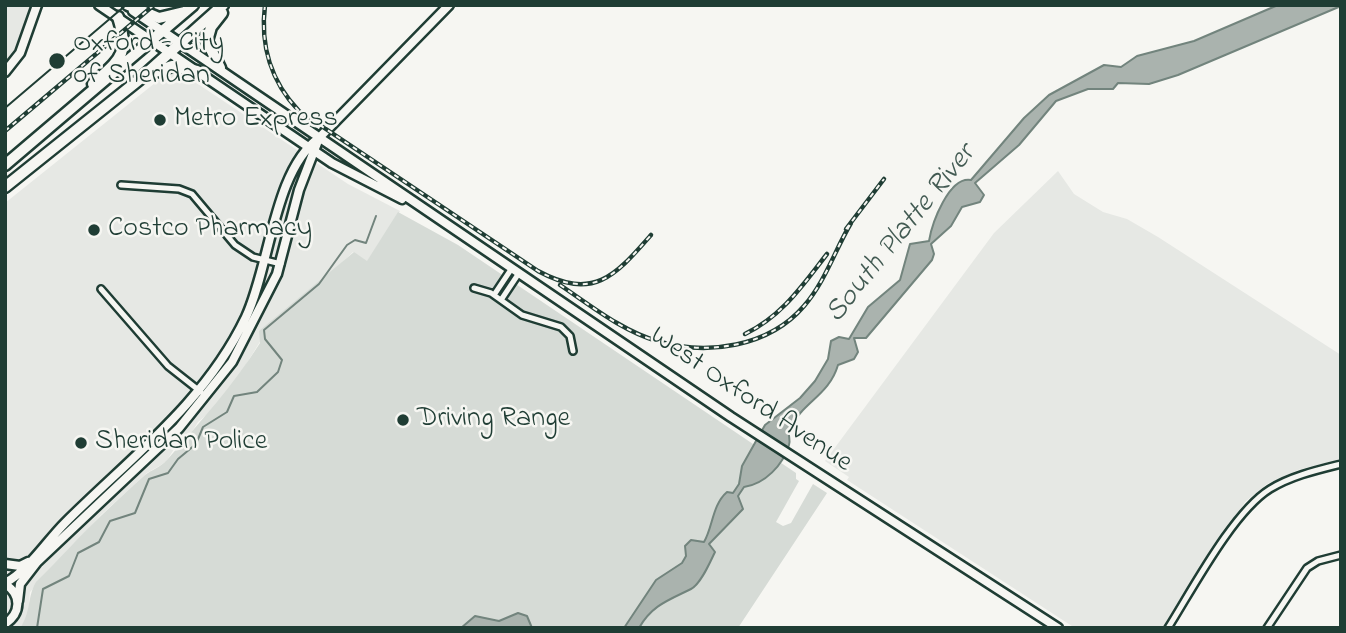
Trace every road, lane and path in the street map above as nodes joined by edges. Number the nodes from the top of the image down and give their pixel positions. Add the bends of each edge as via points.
1 (37, 5) edge
2 (99, 5) edge
3 (126, 5) edge
4 (226, 5) edge
5 (449, 5) edge
6 (190, 8) edge
7 (118, 18) junction
8 (165, 32) junction
9 (154, 41) junction
10 (181, 41) junction
11 (169, 52) junction
12 (220, 68) junction
13 (197, 71) junction
14 (5, 72) edge
15 (140, 79) junction
16 (320, 138) junction
17 (32, 143) junction
18 (308, 146) junction
19 (316, 152) junction
20 (5, 165) edge
21 (121, 185) dead end
22 (5, 187) edge
23 (420, 208) junction
24 (267, 261) junction
25 (281, 264) junction
26 (515, 270) junction
27 (474, 288) dead end
28 (102, 289) dead end
29 (494, 295) junction
30 (500, 300) junction
31 (573, 351) dead end
32 (203, 394) junction
33 (1341, 464) edge
34 (1341, 555) edge
35 (31, 561) junction
36 (5, 565) edge
37 (5, 584) edge
38 (18, 601) junction
39 (5, 624) edge
40 (1058, 628) edge
41 (1168, 628) edge
42 (1267, 628) edge

1 - 14 main road via 23,45
2 - 7 main road, West Oxford Avenue
3 - 6 highway via 159,18
3 - 8 main road, West Oxford Avenue
4 - 10 highway
4 - 12 highway via 207,37
5 - 16 main road
6 - 8 highway
7 - 9 main road, West Oxford Avenue
7 - 17 highway via 125,44 120,58
8 - 9 highway
8 - 10 main road, West Oxford Avenue
9 - 11 main road, West Oxford Avenue
9 - 17 highway
10 - 11 highway
10 - 12 main road, West Oxford Avenue
11 - 13 main road, West Oxford Avenue
11 - 15 highway
12 - 16 main road, West Oxford Avenue
13 - 15 highway via 172,66
13 - 18 main road, West Oxford Avenue
15 - 22 highway
16 - 18 main road
16 - 19 main road
16 - 23 main road, West Oxford Avenue
17 - 20 highway
18 - 19 main road, West Oxford Avenue
18 - 24 main road via 285,189
19 - 23 main road, West Oxford Avenue
19 - 25 main road via 299,190
21 - 24 street via 192,194 235,245
23 - 26 main road, West Oxford Avenue
24 - 25 street
24 - 32 main road via 239,330
25 - 32 main road via 249,332
26 - 29 street
26 - 30 street
26 - 40 main road, West Oxford Avenue
27 - 29 street
28 - 32 street via 164,362
29 - 30 street
30 - 31 street via 517,313 563,328
32 - 35 main road
32 - 38 main road via 156,450 37,562 20,584
33 - 41 street via 1294,478 1258,498 1237,522
34 - 42 street via 1313,563
35 - 36 main road
35 - 37 main road
37 - 38 main road
38 - 39 main road via 16,614

